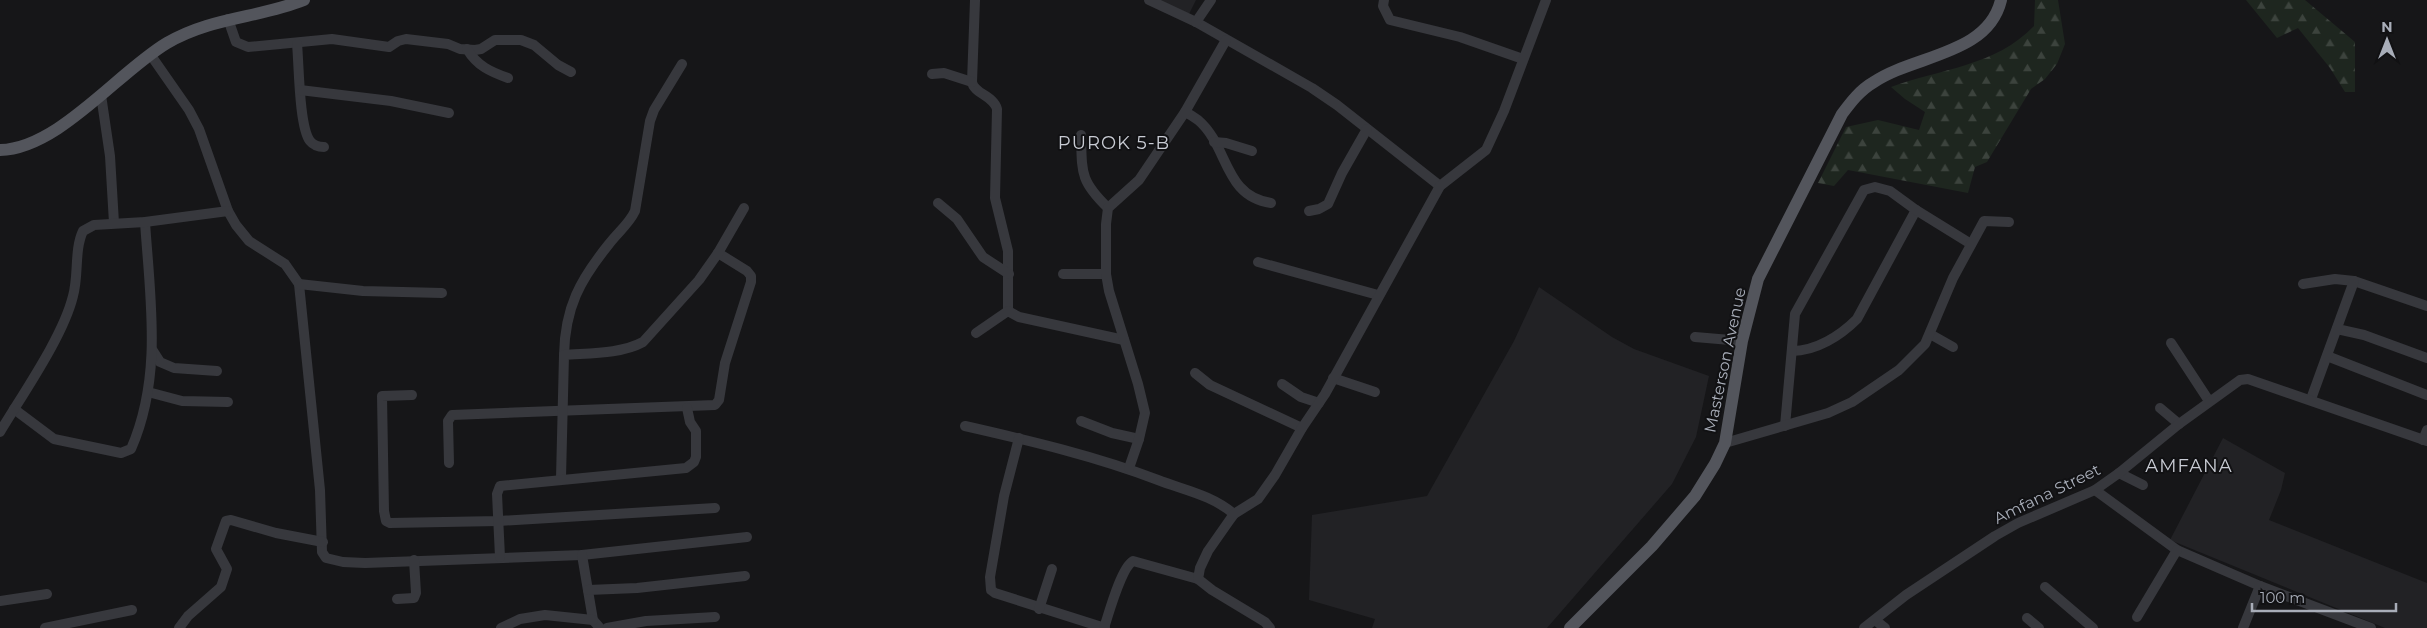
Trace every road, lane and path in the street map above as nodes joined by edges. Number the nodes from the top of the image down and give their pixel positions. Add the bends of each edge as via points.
1 (304, 0) edge
2 (975, 0) edge
3 (1149, 0) edge
4 (1210, 0) edge
5 (1384, 0) edge
6 (1546, 0) edge
7 (2001, 0) edge
8 (228, 19) junction
9 (1196, 22) junction
10 (1226, 40) junction
11 (297, 44) junction
12 (467, 49) junction
13 (150, 54) junction
14 (1523, 59) junction
15 (682, 64) dead end
16 (571, 72) dead end
17 (932, 74) dead end
18 (508, 78) dead end
19 (972, 82) junction
20 (300, 90) junction
21 (101, 95) junction
22 (1185, 112) junction
23 (449, 113) dead end
24 (1367, 129) junction
25 (1080, 135) dead end
26 (1214, 142) junction
27 (324, 148) dead end
28 (0, 150) edge
29 (1252, 152) dead end
30 (1440, 186) junction
31 (938, 203) dead end
32 (1270, 203) dead end
33 (744, 208) dead end
34 (1108, 208) junction
35 (1916, 210) junction
36 (228, 211) junction
37 (1310, 211) dead end
38 (146, 222) junction
39 (2009, 222) dead end
40 (114, 223) junction
41 (1971, 244) junction
42 (718, 254) junction
43 (1258, 262) dead end
44 (1009, 274) junction
45 (1062, 274) dead end
46 (1106, 274) junction
47 (2354, 281) junction
48 (299, 284) junction
49 (2303, 284) dead end
50 (442, 293) dead end
51 (1378, 295) junction
52 (2427, 306) edge
53 (1008, 311) junction
54 (2337, 329) junction
55 (976, 333) dead end
56 (1930, 334) junction
57 (1695, 337) dead end
58 (1124, 340) junction
59 (1742, 341) junction
60 (2171, 343) dead end
61 (1953, 347) dead end
62 (153, 351) junction
63 (1792, 351) junction
64 (564, 355) junction
65 (2327, 356) junction
66 (2427, 358) edge
67 (217, 371) dead end
68 (1195, 373) dead end
69 (1333, 378) junction
70 (1282, 384) dead end
71 (148, 392) junction
72 (1375, 392) dead end
73 (412, 395) dead end
74 (2427, 395) edge
75 (2311, 400) junction
76 (2209, 401) junction
77 (228, 402) dead end
78 (1319, 403) junction
79 (687, 408) junction
80 (2160, 408) dead end
81 (14, 409) junction
82 (562, 412) junction
83 (1081, 422) dead end
84 (2179, 424) junction
85 (965, 426) dead end
86 (1785, 426) junction
87 (1302, 428) junction
88 (0, 432) edge
89 (2426, 437) edge
90 (1019, 438) junction
91 (1139, 439) junction
92 (1725, 442) junction
93 (449, 464) dead end
94 (1129, 468) junction
95 (2120, 474) junction
96 (561, 478) junction
97 (2143, 485) dead end
98 (2095, 490) junction
99 (715, 508) dead end
100 (1234, 514) junction
101 (498, 521) junction
102 (747, 537) dead end
103 (323, 542) junction
104 (2177, 550) junction
105 (582, 555) junction
106 (500, 557) junction
107 (414, 560) junction
108 (1052, 569) dead end
109 (745, 576) dead end
110 (1198, 579) junction
111 (2260, 586) junction
112 (2045, 587) dead end
113 (588, 590) junction
114 (47, 594) dead end
115 (397, 599) dead end
116 (0, 601) edge
117 (1039, 609) junction
118 (132, 610) dead end
119 (2137, 616) dead end
120 (716, 617) dead end
121 (2027, 618) dead end
122 (1875, 620) junction
123 (596, 624) edge
124 (45, 628) edge
125 (179, 628) edge
126 (500, 628) edge
127 (607, 628) edge
128 (1104, 628) edge
129 (1270, 628) edge
130 (1570, 628) edge
131 (1864, 628) edge
132 (1885, 628) edge
133 (2038, 628) edge
134 (2093, 628) edge
135 (2243, 628) edge
136 (2371, 628) edge

1 - 8 main road
2 - 19 street
3 - 9 street
4 - 9 street
5 - 14 street via 1383,6 1390,20 1460,37
6 - 14 street
7 - 59 main road, Masterson Avenue via 1999,10 1980,34 1951,50 1886,75 1851,101 1758,279
8 - 11 street via 233,37 243,46
8 - 13 main road via 191,32
9 - 10 street
10 - 22 street
10 - 24 street via 1312,88
11 - 12 street via 332,39 389,47 406,39
11 - 20 street
12 - 16 street via 481,49 495,40 521,40 534,45
12 - 18 street via 486,69
13 - 21 main road
13 - 36 street via 199,129
14 - 30 street via 1486,150
15 - 64 street via 650,121 635,211 594,264 574,300 566,324
17 - 19 street via 944,73
19 - 44 street via 976,89 990,97 997,109 995,198 1008,251
20 - 23 street via 391,101
20 - 27 street via 309,138
21 - 28 main road via 38,140
21 - 40 street via 110,156
22 - 26 street via 1198,120
22 - 34 street via 1139,180
24 - 30 street
24 - 37 street via 1328,204
25 - 34 street via 1085,182
26 - 29 street
26 - 32 street via 1239,188 1257,201
30 - 51 street
31 - 44 street via 957,219 983,258
33 - 42 street
34 - 46 street
35 - 41 street
35 - 63 street via 1888,251 1866,306 1851,325 1813,348
35 - 63 street via 1890,191 1875,187 1864,190 1795,314
36 - 38 street
36 - 48 street via 243,235 285,264
38 - 40 street
38 - 62 street
39 - 41 street via 1984,221
40 - 81 street via 94,225 84,231 68,311
41 - 56 street
42 - 64 street via 643,342 607,351
42 - 79 street via 748,271 752,282 725,363 717,403
43 - 51 street
44 - 53 street
45 - 46 street
46 - 58 street via 1111,303
47 - 49 street via 2335,279
47 - 52 street
47 - 54 street
48 - 50 street via 363,291
48 - 103 street via 320,482
51 - 69 street
53 - 55 street
53 - 58 street via 1019,317
54 - 65 street
54 - 66 street via 2364,335
56 - 61 street
56 - 86 street via 1910,360 1877,386 1842,407
57 - 59 street
58 - 91 street via 1145,413
59 - 92 main road, Masterson Avenue
60 - 76 street
62 - 67 street via 160,362 174,368
62 - 71 street
63 - 86 street
64 - 82 street
65 - 74 street
65 - 75 street
68 - 87 street via 1210,385
69 - 72 street
69 - 78 street
70 - 78 street via 1301,397
71 - 77 street via 182,401
71 - 81 street via 131,449 121,454 54,439
73 - 101 street via 382,396 386,521 396,524
75 - 76 street, Amfana Street via 2248,379 2240,380
75 - 89 street
76 - 84 street, Amfana Street
78 - 87 street
79 - 82 street via 659,406
79 - 96 street via 696,431 696,457 686,468
80 - 84 street
81 - 88 street
82 - 93 street via 452,415 448,420
82 - 96 street
83 - 91 street
84 - 95 street, Amfana Street
85 - 90 street
86 - 92 street
87 - 100 street via 1266,489 1247,508
90 - 94 street
90 - 117 street via 1004,496 989,585 995,593
91 - 94 street
92 - 130 main road, Masterson Avenue via 1695,496 1652,546
94 - 100 street via 1219,502
95 - 97 street
95 - 98 street, Amfana Street
96 - 101 street via 500,486 497,494
98 - 104 street
98 - 122 street, Amfana Street via 1995,536 1906,595
99 - 101 street
100 - 110 street via 1208,551
101 - 106 street
102 - 105 street
103 - 107 street via 323,556 332,561
103 - 125 street via 226,521 216,549 227,569 224,581
104 - 111 street
104 - 119 street
105 - 106 street
105 - 113 street
106 - 107 street
107 - 115 street via 414,598
108 - 117 street
109 - 113 street
110 - 128 street via 1133,561 1129,563
110 - 129 street
111 - 135 street
111 - 136 street
112 - 134 street
113 - 123 street
114 - 116 street
117 - 128 street
118 - 124 street
120 - 127 street via 646,621
121 - 133 street
122 - 131 street, Amfana Street
122 - 132 street
123 - 126 street via 545,615 520,619

